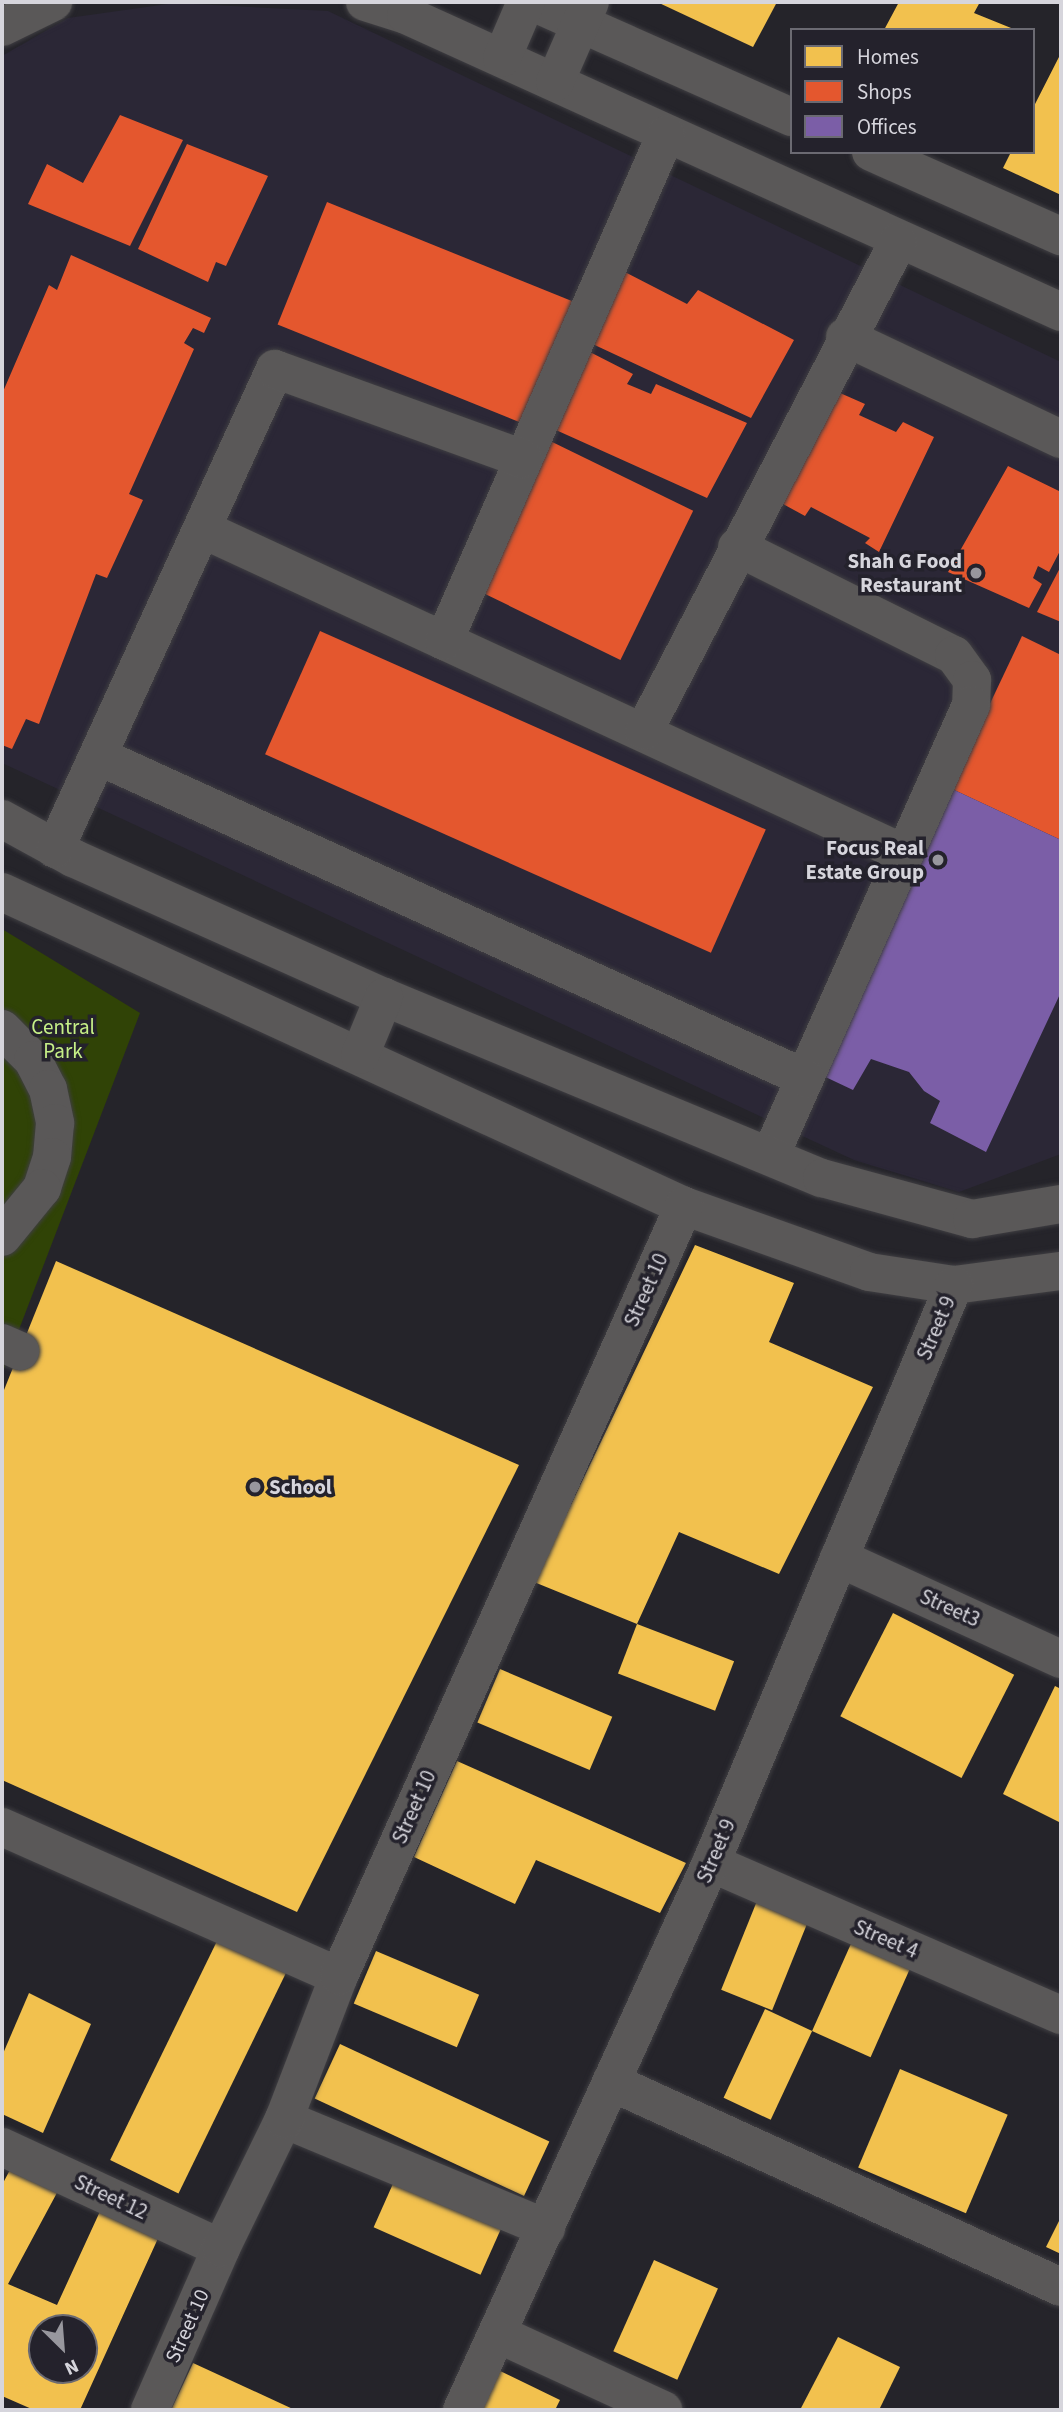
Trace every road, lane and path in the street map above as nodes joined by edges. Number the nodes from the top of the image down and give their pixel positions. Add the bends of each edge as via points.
1 (53, 2) edge
2 (365, 2) edge
3 (526, 2) edge
4 (532, 2) edge
5 (585, 13) edge
6 (2, 27) edge
7 (502, 58) junction
8 (555, 82) junction
9 (790, 116) edge
10 (666, 134) junction
11 (876, 154) edge
12 (1061, 236) edge
13 (898, 242) junction
14 (1061, 312) edge
15 (845, 337) junction
16 (1061, 439) edge
17 (523, 459) junction
18 (202, 528) junction
19 (737, 547) junction
20 (444, 641) junction
21 (644, 731) junction
22 (97, 755) junction
23 (2, 819) edge
24 (55, 849) junction
25 (905, 854) junction
26 (2, 892) edge
27 (384, 998) junction
28 (2, 1029) edge
29 (360, 1055) junction
30 (805, 1079) junction
31 (771, 1155) junction
32 (1061, 1203) edge
33 (684, 1206) junction
34 (2, 1237) edge
35 (1061, 1271) edge
36 (954, 1285) junction
37 (839, 1558) junction
38 (1061, 1659) edge
39 (2, 1826) edge
40 (711, 1863) junction
41 (339, 1976) junction
42 (1061, 2014) edge
43 (611, 2082) junction
44 (284, 2119) junction
45 (2, 2147) edge
46 (546, 2228) junction
47 (221, 2248) junction
48 (1061, 2287) edge
49 (498, 2334) junction
50 (150, 2410) edge
51 (462, 2410) edge
52 (663, 2410) edge

1 - 6 street
2 - 7 street
3 - 7 street
4 - 5 street
5 - 8 street
5 - 9 street
7 - 8 street
8 - 10 street
10 - 13 street
10 - 17 street
11 - 12 street
13 - 14 street
13 - 15 street
15 - 16 street
15 - 19 street
17 - 18 street via 275,369
17 - 20 street
18 - 20 street
18 - 22 street
19 - 21 street
19 - 25 street via 954,655 972,680 971,705
20 - 21 street
21 - 25 street
22 - 24 street
22 - 30 street
23 - 24 street
24 - 27 street
25 - 30 street
26 - 29 street
27 - 29 street
27 - 31 street
28 - 34 street via 33,1060 48,1089 55,1123 52,1157 42,1188
29 - 33 street
30 - 31 street
31 - 32 street via 822,1178 972,1219
33 - 36 street via 869,1272
33 - 41 street, Street 10
35 - 36 street
36 - 37 street, Street 9
37 - 38 street, Street3
37 - 40 street, Street 9
39 - 41 street
40 - 42 street, Street 4
40 - 43 street, Street 9
41 - 44 street, Street 10
43 - 46 street, Street 9
43 - 48 street
44 - 46 street
44 - 47 street, Street 10
45 - 47 street, Street 12
46 - 49 street, Street 9
47 - 50 street, Street 10
49 - 51 street, Street 9
49 - 52 street

